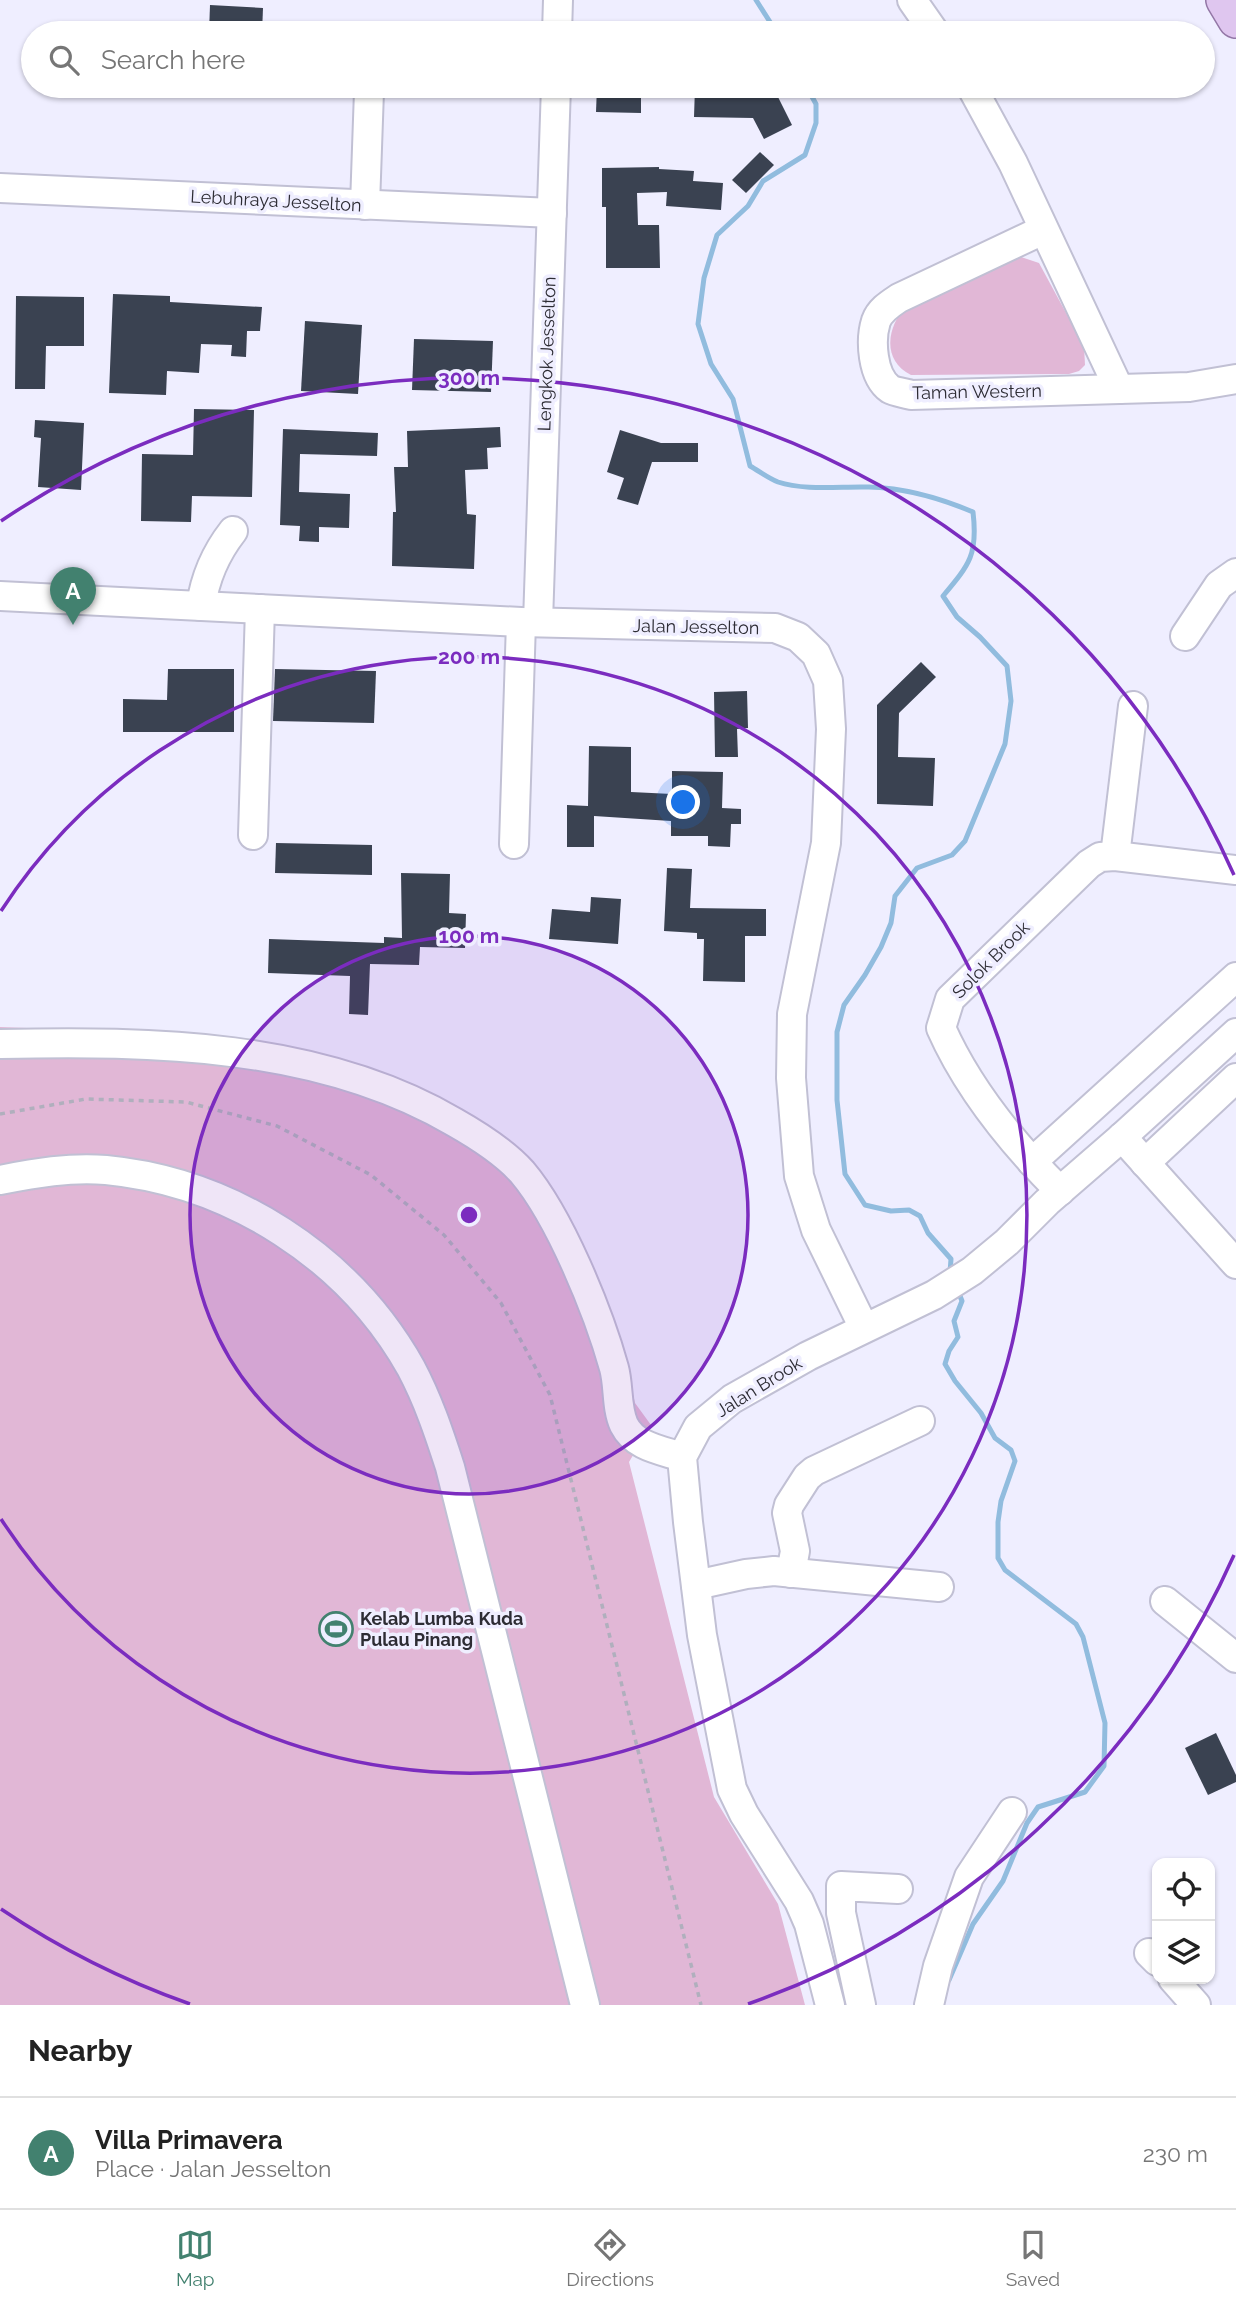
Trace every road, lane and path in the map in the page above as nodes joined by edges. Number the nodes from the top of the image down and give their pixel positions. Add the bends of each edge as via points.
1 (558, 0) edge
2 (912, 0) edge
3 (1224, 0) edge
4 (1236, 20) edge
5 (557, 21) edge
6 (927, 21) edge
7 (369, 98) edge
8 (556, 98) edge
9 (978, 98) edge
10 (0, 188) edge
11 (365, 205) junction
12 (552, 213) junction
13 (1043, 230) junction
14 (1236, 379) edge
15 (1119, 389) junction
16 (233, 531) dead end
17 (1236, 573) edge
18 (0, 596) edge
19 (201, 606) junction
20 (260, 609) junction
21 (529, 622) junction
22 (1185, 636) dead end
23 (1133, 706) dead end
24 (253, 835) dead end
25 (514, 844) dead end
26 (1115, 856) junction
27 (1236, 870) edge
28 (1236, 978) edge
29 (1236, 1033) edge
30 (0, 1044) edge
31 (1236, 1078) edge
32 (1122, 1137) junction
33 (1032, 1162) junction
34 (1145, 1163) junction
35 (0, 1180) edge
36 (1060, 1191) junction
37 (1236, 1264) edge
38 (864, 1328) junction
39 (920, 1421) dead end
40 (682, 1457) junction
41 (790, 1573) junction
42 (696, 1585) junction
43 (939, 1587) dead end
44 (1165, 1601) dead end
45 (1236, 1658) edge
46 (1012, 1812) dead end
47 (898, 1889) dead end
48 (1177, 1984) edge
49 (585, 2005) edge
50 (830, 2005) edge
51 (861, 2005) edge
52 (929, 2005) edge
53 (1196, 2005) edge

1 - 5 street
2 - 6 street
3 - 4 main road
7 - 11 street
8 - 12 street, Lengkok Jesselton
9 - 13 street
10 - 11 street, Lebuhraya Jesselton
11 - 12 street, Lebuhraya Jesselton
12 - 21 street, Lengkok Jesselton
13 - 15 street
13 - 15 street, Taman Western via 885,308 874,336 878,374 890,389 911,395
14 - 15 street, Taman Western via 1189,387
16 - 19 street via 204,585
17 - 22 street via 1219,585
18 - 19 street, Jalan Jesselton
19 - 20 street, Jalan Jesselton
20 - 21 street, Jalan Jesselton
20 - 24 street
21 - 25 street, Lengkok Jesselton
21 - 38 street, Jalan Jesselton via 775,628 798,637 816,654 828,681 831,729 826,843 792,1014 791,1078 799,1177 816,1230
23 - 26 street
26 - 27 street, Solok Brook
26 - 33 street, Solok Brook via 1100,856 1089,864 950,999 940,1028 966,1077
28 - 33 street
29 - 32 street, Jalan Brook
30 - 40 street via 99,1042 234,1052 391,1090 465,1128 520,1171 564,1240 607,1345 624,1425 640,1444
31 - 34 street
32 - 34 street
32 - 36 street, Jalan Brook
33 - 36 street, Solok Brook
34 - 37 street
35 - 49 street via 45,1171 103,1170 156,1177 202,1190 258,1216 306,1248 340,1277 391,1337 433,1415 450,1467
36 - 38 street, Jalan Brook via 972,1271
38 - 40 street, Jalan Brook via 732,1399 698,1427
39 - 41 street via 807,1477 787,1513 795,1551
40 - 42 street
41 - 42 street via 746,1574
41 - 43 street
42 - 50 street via 732,1789 799,1901
44 - 45 street
46 - 52 street via 969,1877
47 - 51 street via 841,1886 841,1913
48 - 53 street

